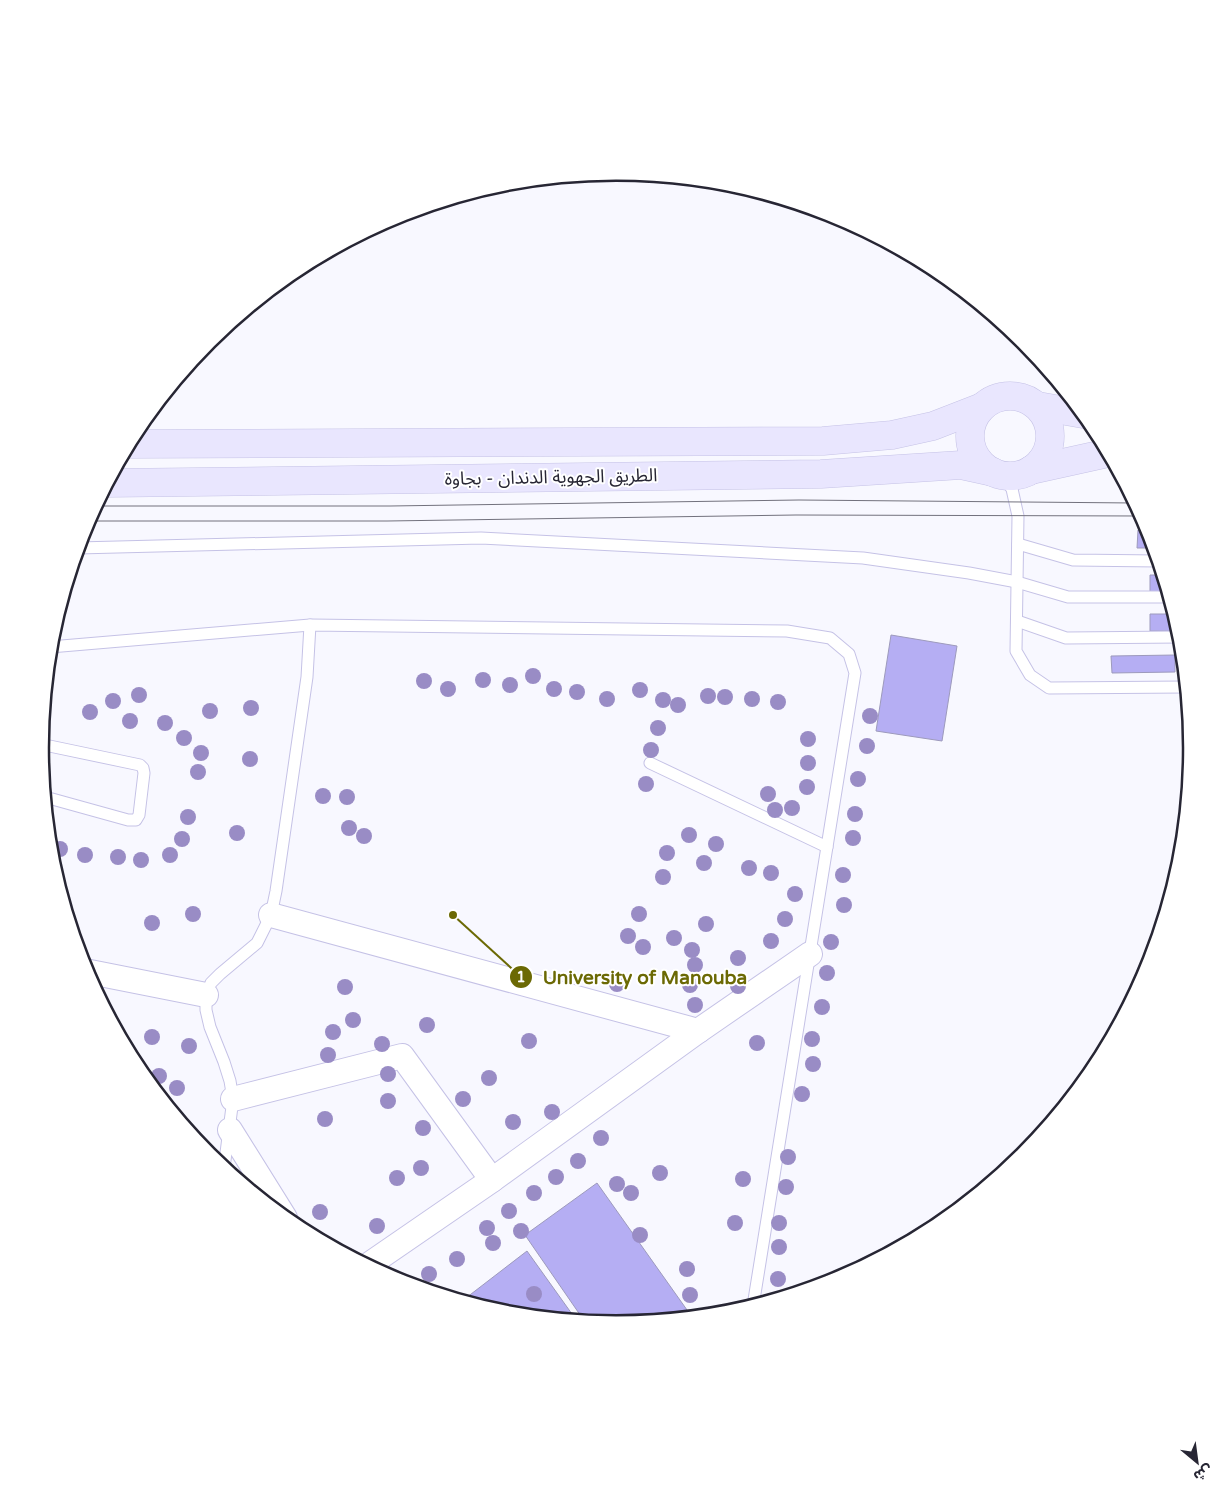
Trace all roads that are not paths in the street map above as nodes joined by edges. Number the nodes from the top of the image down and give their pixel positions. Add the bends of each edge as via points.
1 (1038, 406) junction
2 (982, 407) junction
3 (1073, 412) edge
4 (137, 444) edge
5 (1101, 455) edge
6 (1031, 470) junction
7 (998, 474) junction
8 (116, 482) edge
9 (1018, 544) junction
10 (86, 548) edge
11 (1151, 560) edge
12 (1017, 582) junction
13 (1162, 597) edge
14 (1017, 621) junction
15 (310, 625) junction
16 (1172, 637) edge
17 (59, 646) edge
18 (1179, 687) edge
19 (49, 746) edge
20 (650, 763) dead end
21 (51, 799) edge
22 (827, 847) junction
23 (271, 915) junction
24 (810, 954) junction
25 (95, 973) edge
26 (206, 995) junction
27 (698, 1031) junction
28 (233, 1099) junction
29 (230, 1130) junction
30 (225, 1160) edge
31 (492, 1180) junction
32 (273, 1201) edge
33 (374, 1261) edge
34 (754, 1298) edge

1 - 2 main road via 1028,399 1004,396
1 - 3 main road
1 - 6 main road via 1046,416 1051,440 1048,452
2 - 4 main road, الطريق الجهوية الدندان - بجاوة via 934,426 823,441
2 - 7 main road via 970,430 970,443 974,455 983,465
5 - 6 main road
6 - 7 main road via 1012,476
7 - 8 main road, الطريق الجهوية الدندان - بجاوة via 961,465 821,474
7 - 9 lane via 1012,489 1016,502
9 - 11 lane via 1073,560
9 - 12 lane
10 - 12 lane via 480,538 863,558
12 - 13 lane via 1068,597
12 - 14 lane
14 - 16 lane via 1066,638
14 - 18 lane via 1016,651 1030,675 1049,688
15 - 17 lane
15 - 22 lane via 787,631 830,638 849,654 855,673
15 - 23 lane via 308,677
19 - 21 lane via 140,765 144,773 136,820
20 - 22 lane
22 - 24 lane
23 - 26 lane via 257,943 220,974
23 - 27 street
24 - 27 street
24 - 34 lane
25 - 26 street
26 - 28 lane via 210,1027 224,1062
27 - 31 street
28 - 29 lane
28 - 31 street via 402,1056
29 - 30 lane
29 - 32 street
31 - 33 street

